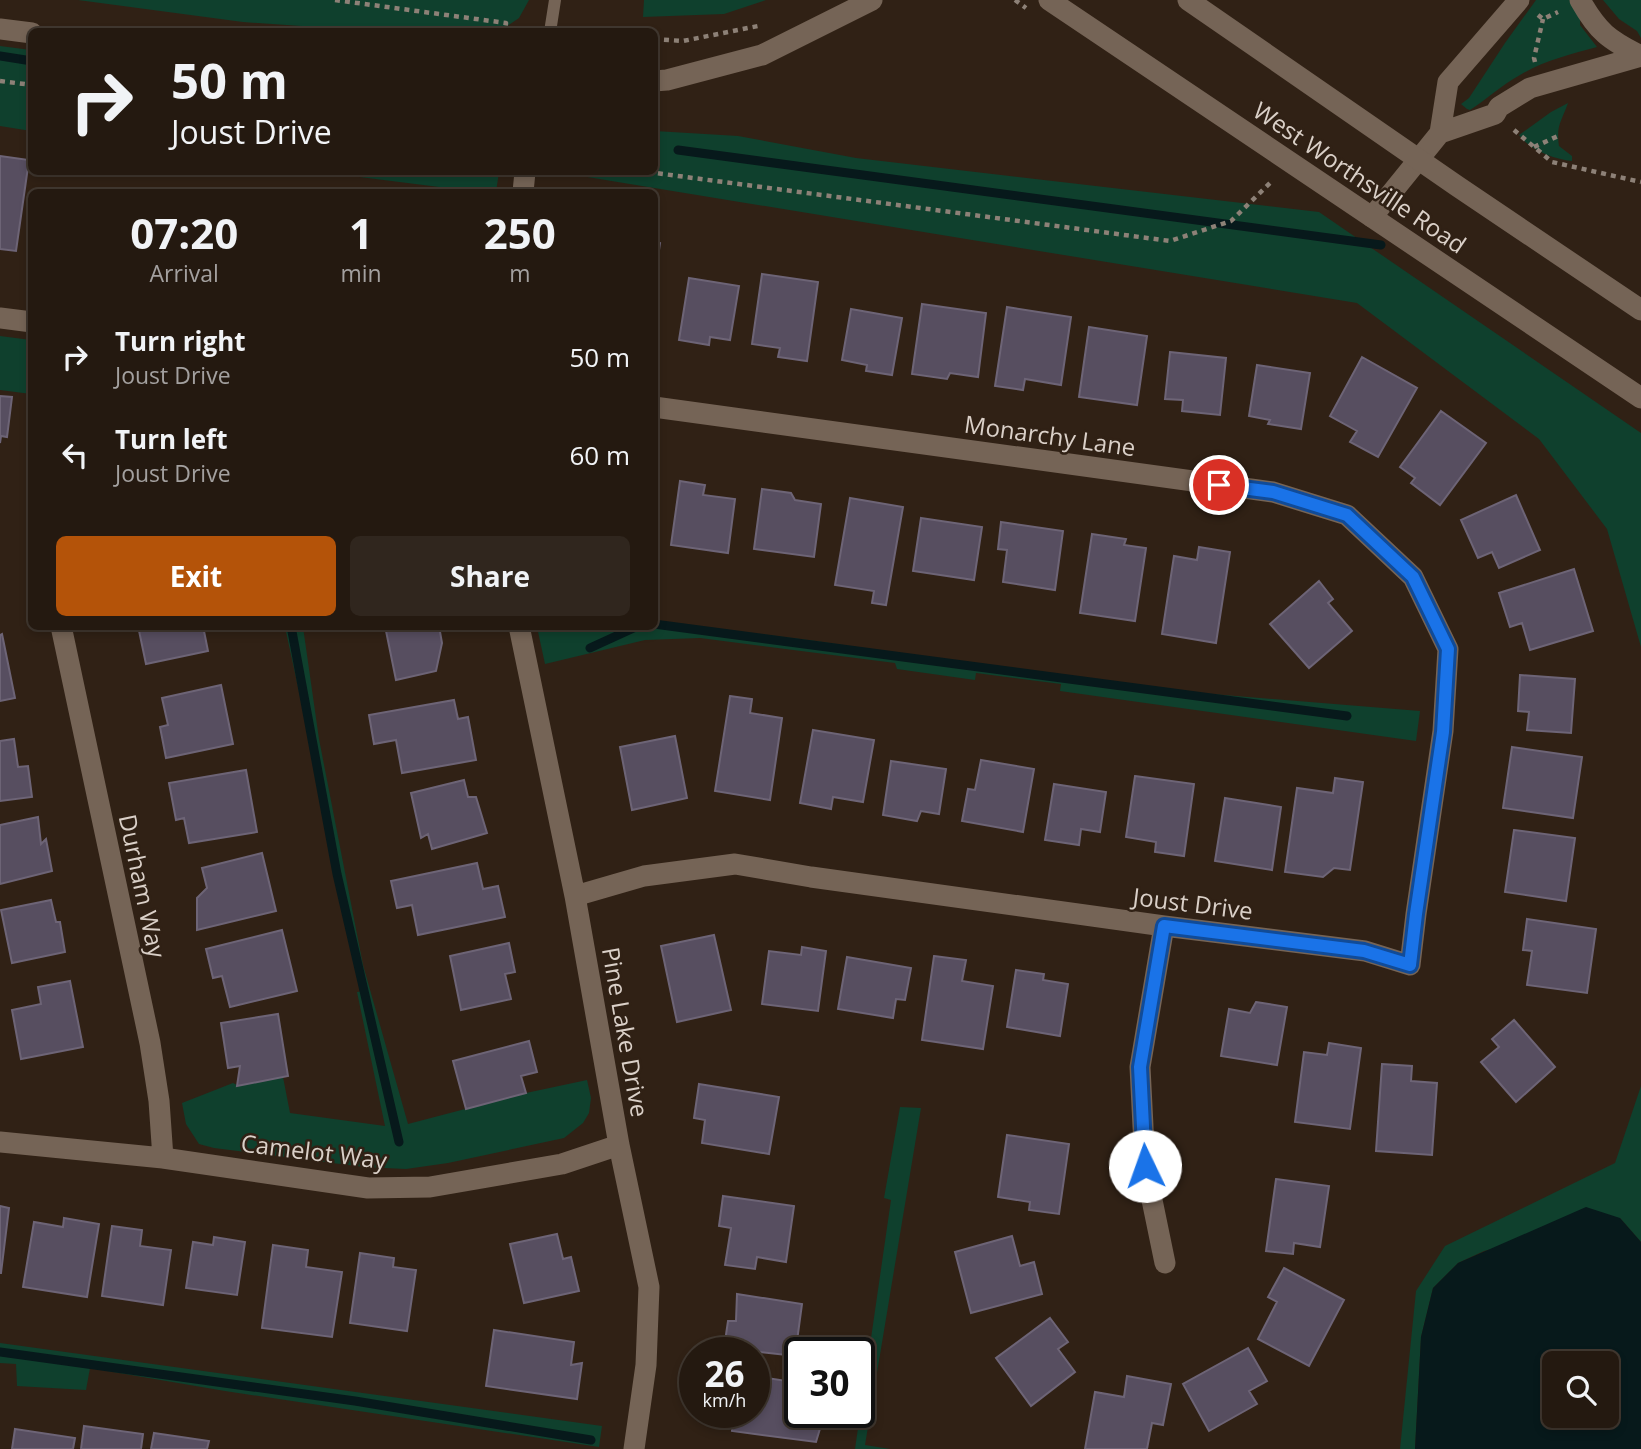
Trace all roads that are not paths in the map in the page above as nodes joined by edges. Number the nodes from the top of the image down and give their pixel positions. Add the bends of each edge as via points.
1 (555, 0) edge
2 (872, 0) edge
3 (1049, 0) edge
4 (1188, 0) edge
5 (1519, 0) edge
6 (1580, 0) edge
7 (552, 28) edge
8 (0, 29) edge
9 (28, 32) edge
10 (1641, 56) edge
11 (658, 81) edge
12 (1440, 133) junction
13 (1419, 160) junction
14 (1372, 216) junction
15 (1641, 310) edge
16 (0, 318) edge
17 (28, 322) edge
18 (1641, 398) edge
19 (658, 408) edge
20 (1413, 577) joint
21 (62, 630) edge
22 (520, 630) edge
23 (575, 896) junction
24 (1164, 926) junction
25 (0, 1142) edge
26 (619, 1145) junction
27 (163, 1158) junction
28 (1165, 1263) dead end
29 (635, 1449) edge

1 - 7 lane
2 - 11 street via 762,55
3 - 14 street, West Worthsville Road
4 - 13 street, West Worthsville Road
5 - 12 street via 1448,82
6 - 10 street via 1592,22 1614,43
8 - 9 street
10 - 12 street via 1530,88 1495,114
12 - 13 street
13 - 14 street
13 - 15 street, West Worthsville Road
14 - 18 street, West Worthsville Road
16 - 17 street
19 - 20 street, Monarchy Lane via 1273,492 1347,515
20 - 24 street, Joust Drive via 1448,649 1443,732 1410,965 1364,951
21 - 27 street, Durham Way via 150,1043
22 - 23 street, Pine Lake Drive
23 - 24 street, Joust Drive via 644,876 735,864
23 - 26 street, Pine Lake Drive
24 - 28 street via 1140,1067 1145,1166
25 - 27 street, Camelot Way
26 - 27 street, Camelot Way via 562,1164 430,1187 368,1188
26 - 29 street, Pine Lake Drive via 649,1287 646,1366

